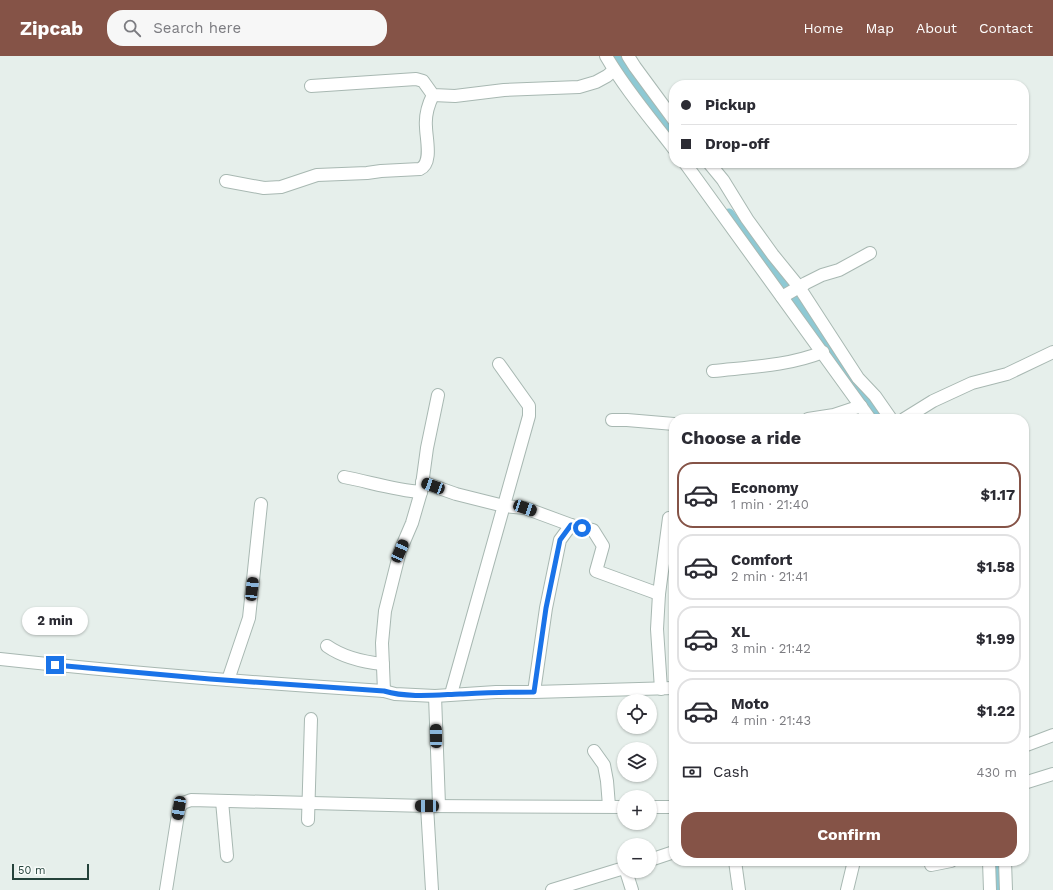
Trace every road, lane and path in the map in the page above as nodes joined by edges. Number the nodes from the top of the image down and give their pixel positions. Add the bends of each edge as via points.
1 (606, 56) edge
2 (628, 56) edge
3 (614, 70) junction
4 (311, 86) dead end
5 (433, 95) junction
6 (669, 113) edge
7 (669, 142) edge
8 (689, 168) edge
9 (713, 168) edge
10 (226, 181) dead end
11 (870, 253) dead end
12 (790, 292) junction
13 (822, 352) junction
14 (1053, 352) edge
15 (499, 364) dead end
16 (713, 371) dead end
17 (438, 395) dead end
18 (861, 406) junction
19 (842, 414) edge
20 (867, 414) edge
21 (888, 414) edge
22 (912, 414) edge
23 (612, 420) dead end
24 (669, 424) edge
25 (344, 477) dead end
26 (422, 487) junction
27 (261, 504) dead end
28 (504, 506) junction
29 (668, 518) dead end
30 (571, 525) junction
31 (659, 594) junction
32 (327, 646) dead end
33 (0, 659) edge
34 (383, 664) junction
35 (228, 680) junction
36 (661, 688) junction
37 (669, 688) edge
38 (384, 691) junction
39 (534, 692) junction
40 (451, 694) junction
41 (436, 703) junction
42 (311, 719) dead end
43 (1053, 735) edge
44 (1029, 744) edge
45 (594, 751) dead end
46 (1053, 774) edge
47 (1029, 781) edge
48 (222, 801) junction
49 (309, 803) junction
50 (433, 805) junction
51 (609, 806) junction
52 (617, 806) edge
53 (657, 807) edge
54 (669, 807) edge
55 (308, 820) dead end
56 (669, 854) edge
57 (227, 856) dead end
58 (657, 858) edge
59 (736, 866) edge
60 (853, 866) edge
61 (989, 866) edge
62 (1005, 866) edge
63 (617, 870) edge
64 (628, 878) edge
65 (166, 890) edge
66 (432, 890) edge
67 (552, 890) edge
68 (632, 890) edge
69 (739, 890) edge
70 (847, 890) edge
71 (990, 890) edge
72 (1006, 890) edge

1 - 3 street
2 - 6 street
3 - 5 street via 596,82 578,87 504,90 455,96
3 - 7 street
4 - 5 street via 416,79 423,81
5 - 10 street via 428,104 426,164 420,169 316,175 281,187 264,188
8 - 12 street
9 - 12 street via 773,255
11 - 12 street
12 - 13 street
12 - 21 street
13 - 16 street via 768,366
13 - 18 street
14 - 22 street via 1007,374 972,383
15 - 28 street via 529,406 529,416
17 - 26 street
18 - 19 street
18 - 20 street
23 - 24 street
25 - 26 street via 403,491
26 - 28 street
26 - 34 street via 412,523 400,551 385,611
27 - 35 street via 249,618
28 - 30 street via 525,508
28 - 40 street
29 - 31 street
30 - 31 street via 593,530 603,546 596,571
30 - 39 street via 560,540 546,608
31 - 36 street via 657,629
32 - 34 street via 335,652 359,661
33 - 35 street
34 - 38 street
35 - 38 street
36 - 37 street
36 - 39 street
38 - 41 street
39 - 40 street
40 - 41 street
41 - 50 street
42 - 49 street
43 - 44 street
45 - 51 street via 604,765
46 - 47 street
48 - 49 street
48 - 57 street
48 - 65 street via 191,800 183,802 179,808
49 - 50 street
49 - 55 street
50 - 51 street
50 - 66 street
51 - 52 street
53 - 54 street
56 - 58 street
59 - 69 street
60 - 70 street
61 - 71 street
62 - 72 street
63 - 67 street
64 - 68 street

